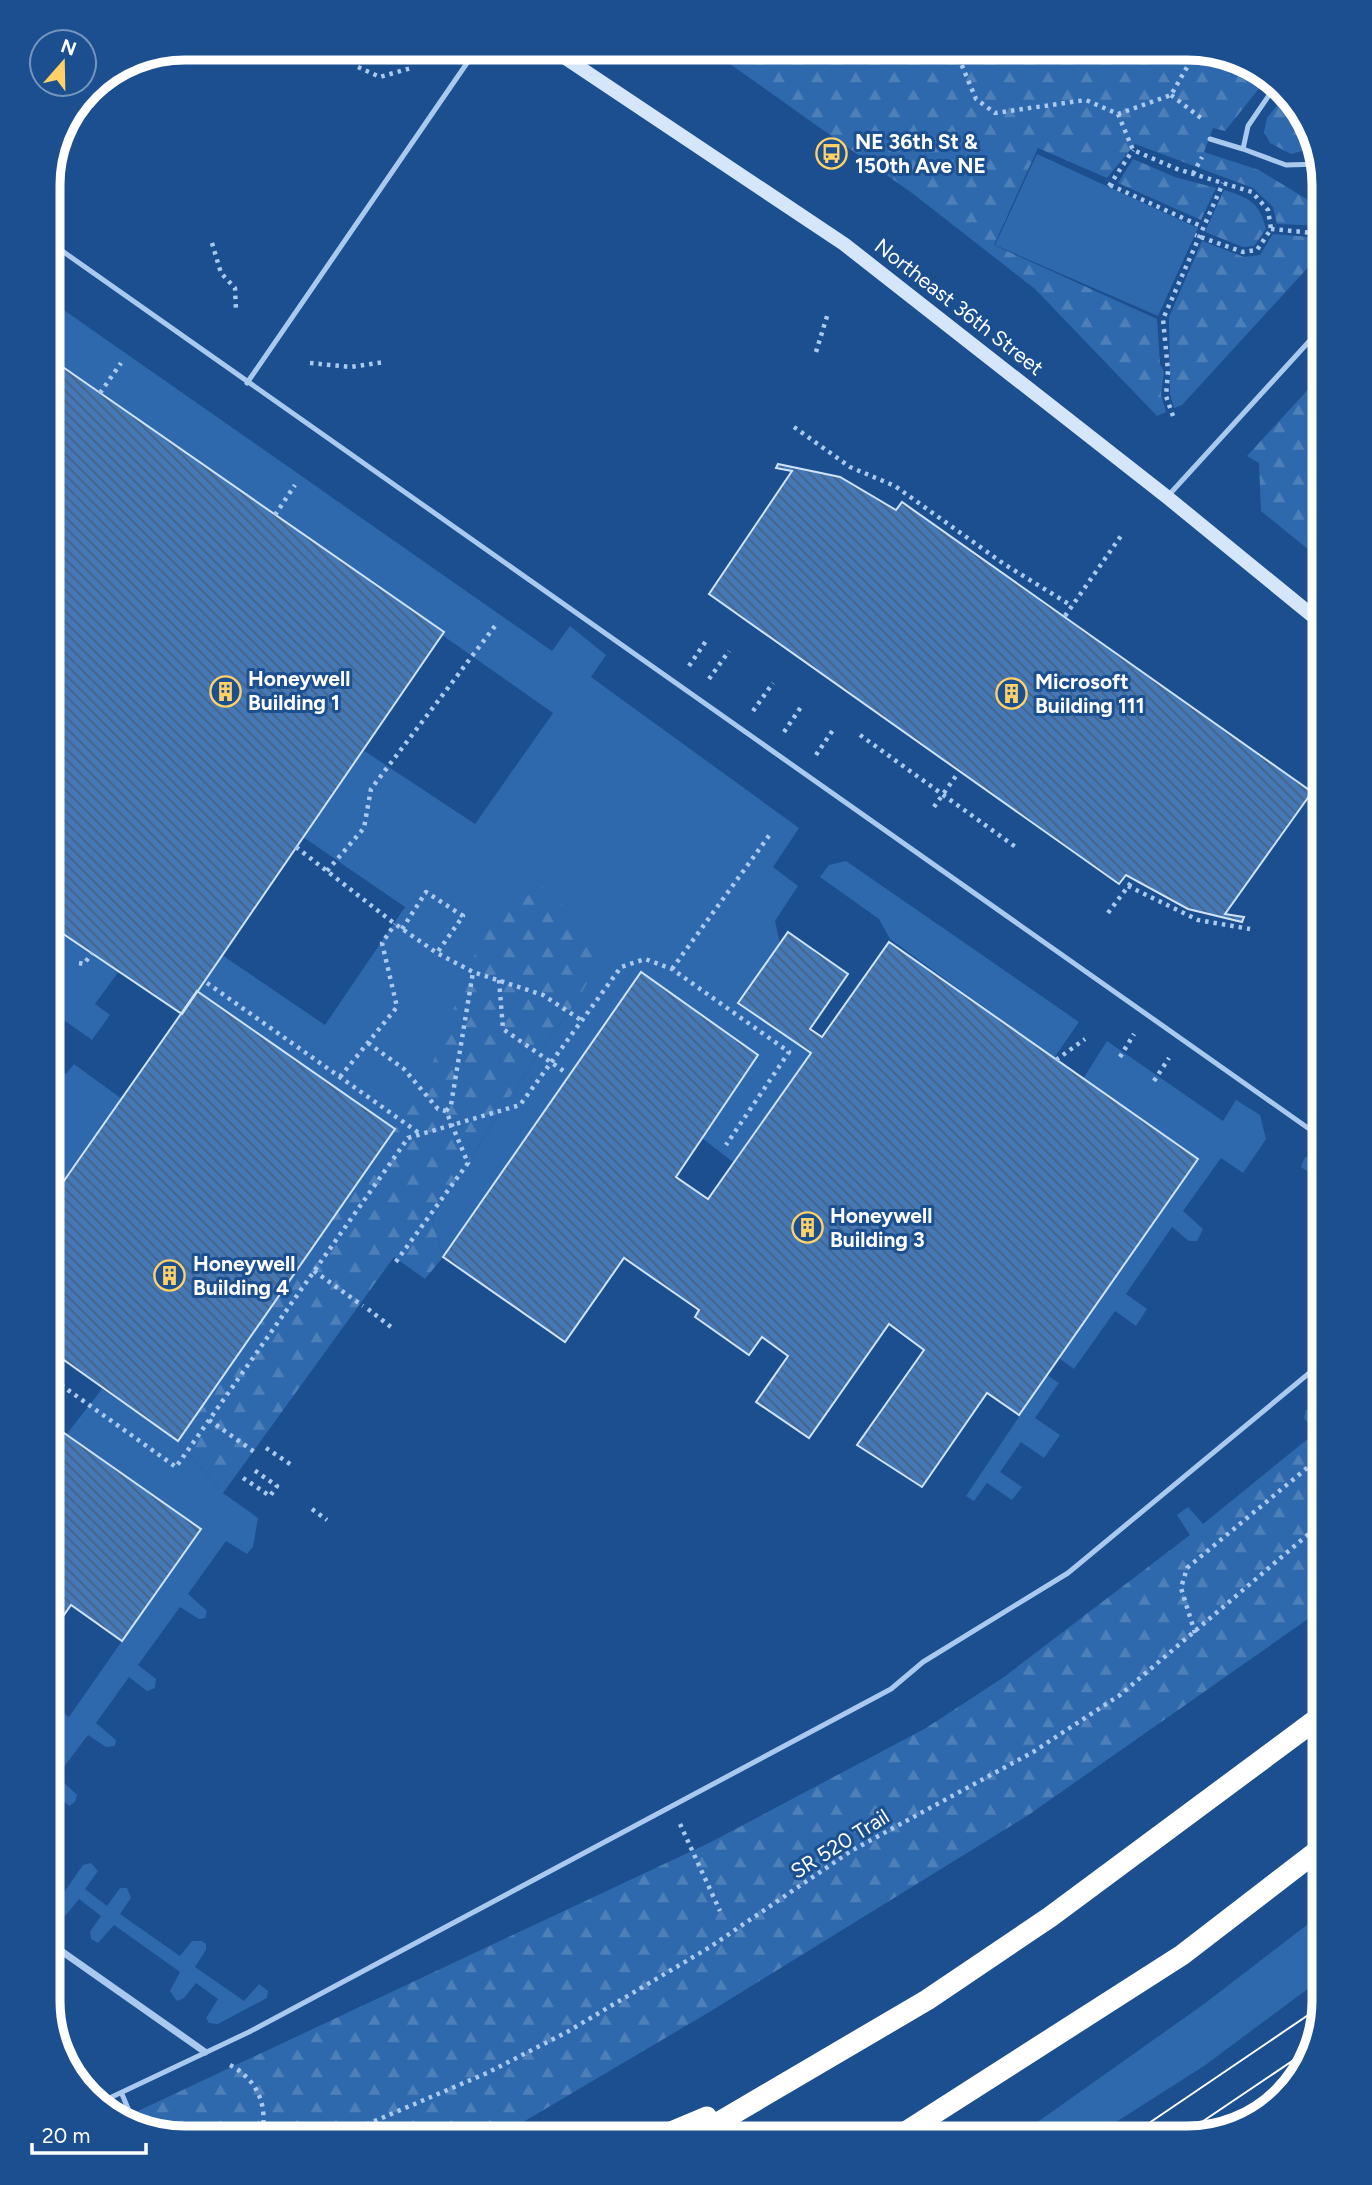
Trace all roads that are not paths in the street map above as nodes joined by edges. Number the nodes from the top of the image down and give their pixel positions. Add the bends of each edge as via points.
1 (469, 60) edge
2 (568, 60) edge
3 (1271, 92) edge
4 (1210, 139) dead end
5 (1243, 149) junction
6 (1310, 164) edge
7 (60, 251) edge
8 (1312, 338) edge
9 (247, 383) junction
10 (1167, 497) junction
11 (1312, 615) edge
12 (1312, 1131) edge
13 (1312, 1371) edge
14 (1312, 1723) edge
15 (1312, 1855) edge
16 (60, 1950) edge
17 (205, 2052) junction
18 (790, 2083) junction
19 (122, 2094) junction
20 (109, 2099) edge
21 (130, 2113) edge
22 (687, 2126) edge
23 (714, 2126) edge
24 (915, 2126) edge

1 - 9 lane
2 - 10 street, Northeast 36th Street via 844,244
3 - 5 lane via 1248,125
4 - 5 lane
5 - 6 lane via 1286,164
7 - 9 lane
8 - 10 lane
9 - 12 lane
10 - 11 street, Northeast 36th Street
13 - 17 lane via 1068,1573 923,1662 891,1689
14 - 18 highway via 1050,1917 927,2000
15 - 24 highway via 1182,1955
16 - 17 street
17 - 19 lane
18 - 22 highway
18 - 23 highway
19 - 20 lane
19 - 21 lane

